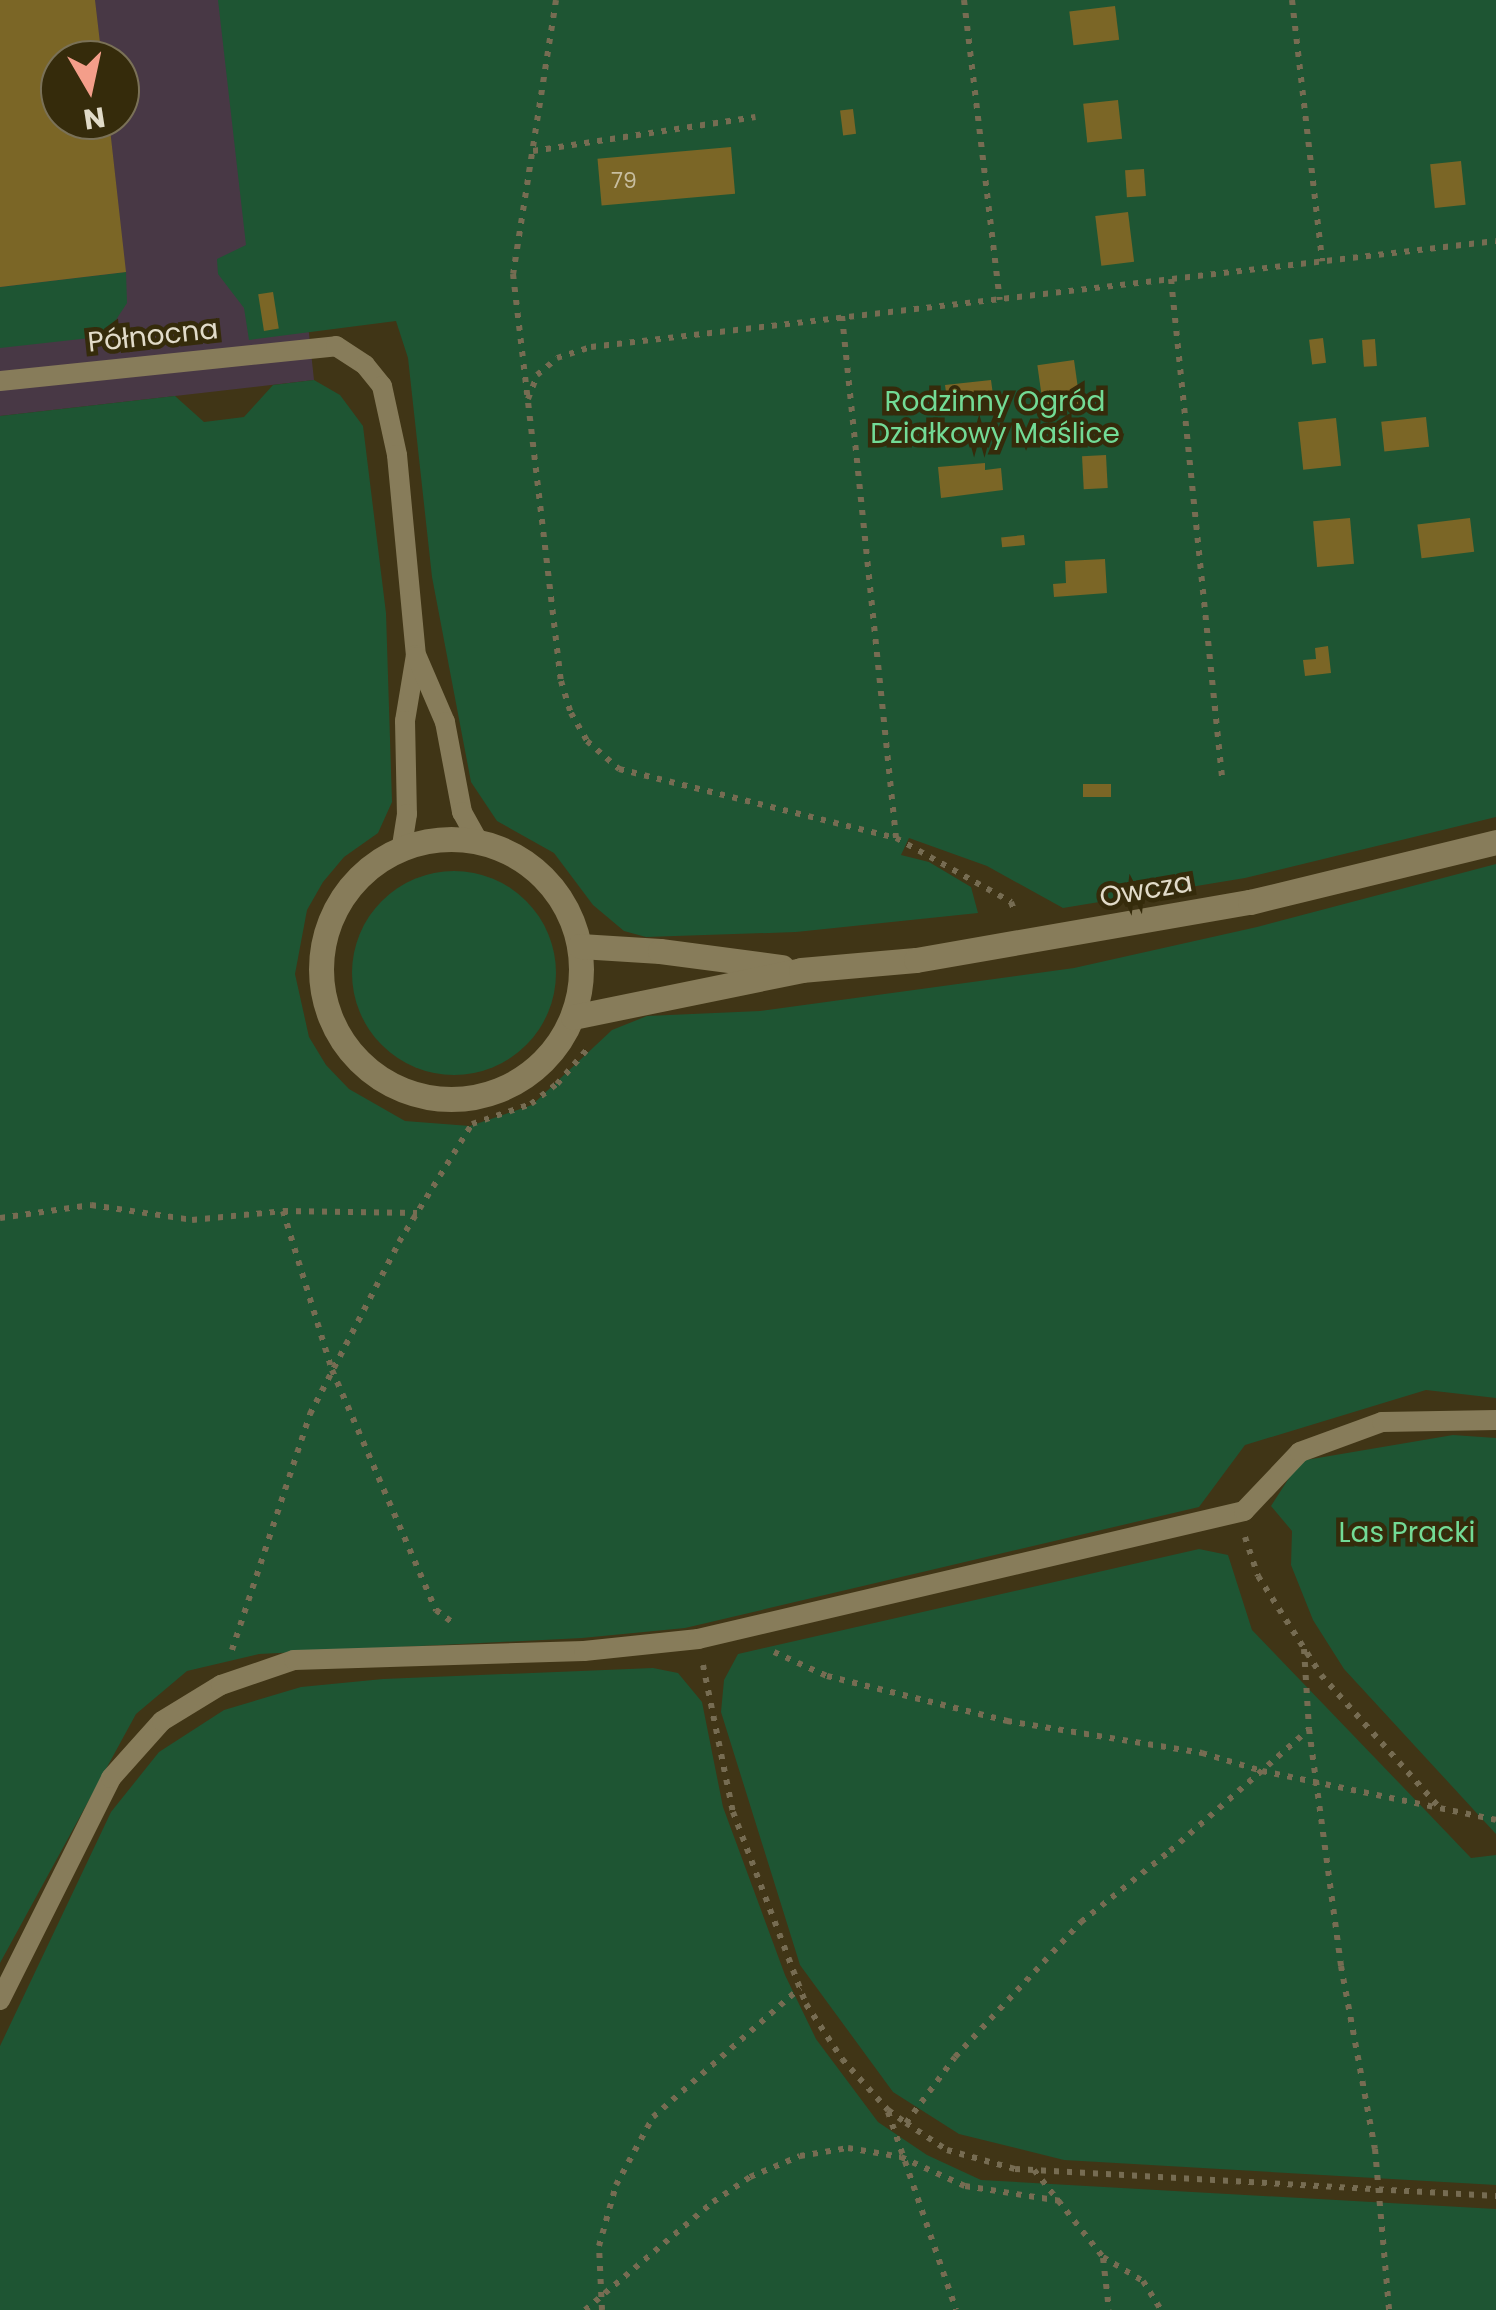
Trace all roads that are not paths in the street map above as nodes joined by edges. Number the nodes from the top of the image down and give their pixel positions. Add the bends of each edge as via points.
1 (0, 380) edge
2 (416, 655) junction
3 (478, 841) junction
4 (1496, 842) edge
5 (401, 850) junction
6 (580, 946) junction
7 (802, 970) junction
8 (573, 1017) junction
9 (1496, 1420) edge
10 (0, 2000) edge

1 - 2 lane, Północna via 336,346 365,364 382,386 397,455
2 - 3 lane via 444,722 462,812
2 - 5 lane via 405,721
3 - 5 street via 438,838
3 - 6 street via 514,854 545,878 568,910
4 - 7 street, Owcza via 1250,902 1031,942
5 - 8 street via 362,872 335,906 321,946 320,989 333,1029 359,1064 394,1088 436,1099 478,1097 518,1082 551,1054
6 - 7 street, Owcza
6 - 8 street via 582,982
7 - 8 street, Owcza
9 - 10 lane via 1382,1422 1300,1452 1244,1511 698,1640 294,1660 221,1685 162,1721 111,1778

